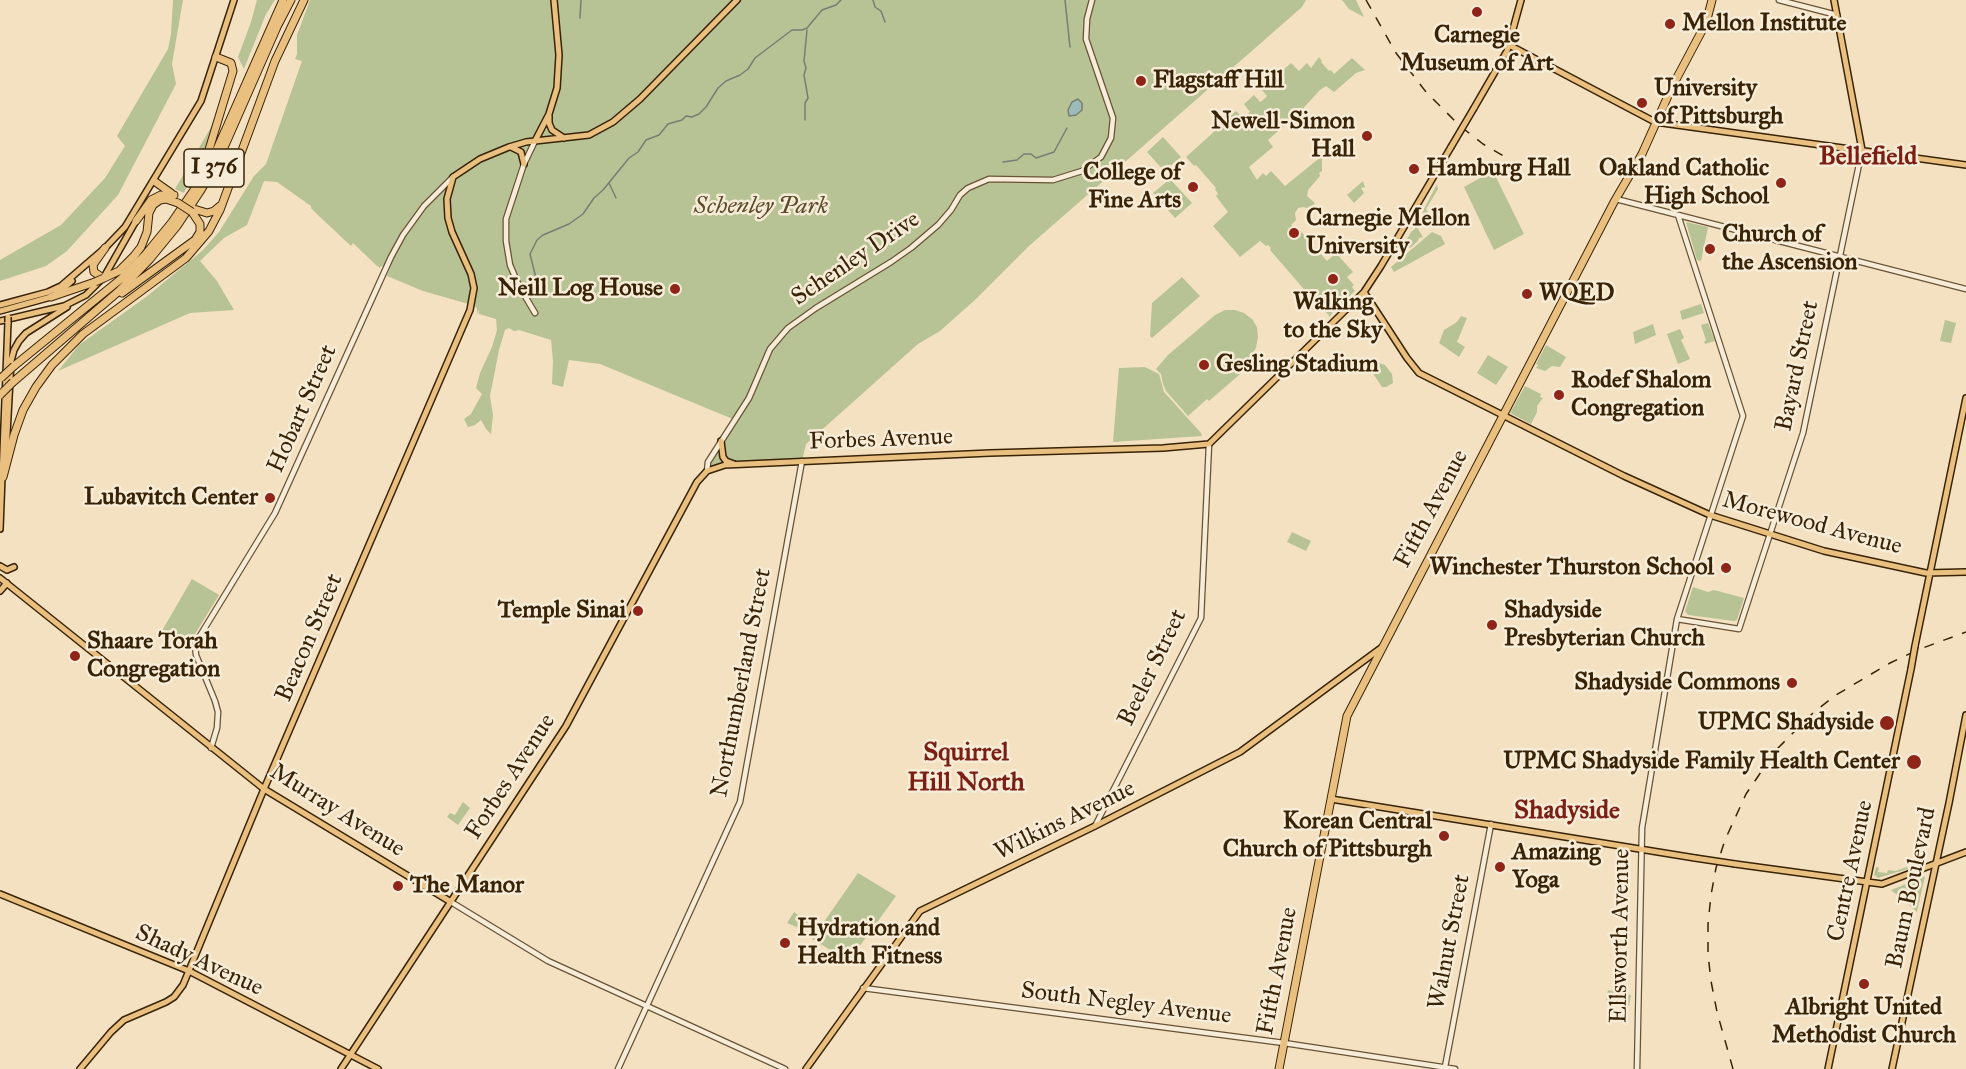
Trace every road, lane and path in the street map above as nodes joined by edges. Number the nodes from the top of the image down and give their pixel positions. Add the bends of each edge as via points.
1 (234, 0) edge
2 (284, 0) edge
3 (291, 0) edge
4 (304, 0) edge
5 (554, 0) edge
6 (737, 0) edge
7 (1092, 0) edge
8 (1521, 0) edge
9 (1712, 0) edge
10 (1779, 0) edge
11 (1834, 0) edge
12 (1837, 15) junction
13 (1509, 45) junction
14 (216, 57) junction
15 (549, 114) junction
16 (1655, 122) junction
17 (566, 139) junction
18 (535, 141) junction
19 (509, 147) junction
20 (1862, 150) junction
21 (524, 164) junction
22 (1966, 165) edge
23 (453, 177) junction
24 (154, 181) junction
25 (196, 187) junction
26 (177, 199) junction
27 (1616, 199) junction
28 (223, 202) junction
29 (193, 210) junction
30 (1678, 215) junction
31 (136, 220) junction
32 (154, 244) junction
33 (105, 248) junction
34 (1840, 256) junction
35 (84, 265) junction
36 (118, 272) junction
37 (100, 279) junction
38 (1966, 289) edge
39 (1364, 292) junction
40 (51, 297) junction
41 (76, 301) junction
42 (0, 305) edge
43 (9, 309) junction
44 (0, 310) edge
45 (98, 310) junction
46 (535, 314) dead end
47 (0, 321) edge
48 (0, 378) edge
49 (0, 395) edge
50 (1966, 398) edge
51 (1503, 416) junction
52 (1964, 420) edge
53 (721, 441) junction
54 (1209, 444) junction
55 (802, 461) junction
56 (735, 464) junction
57 (707, 471) junction
58 (3, 477) junction
59 (1710, 515) junction
60 (0, 529) edge
61 (1770, 535) junction
62 (0, 566) edge
63 (14, 567) dead end
64 (1966, 572) edge
65 (1930, 573) junction
66 (0, 578) edge
67 (2, 587) edge
68 (1677, 619) junction
69 (1382, 647) junction
70 (1966, 715) edge
71 (211, 748) junction
72 (264, 789) junction
73 (1331, 799) junction
74 (1491, 824) junction
75 (1095, 826) junction
76 (1640, 849) junction
77 (1966, 852) edge
78 (1935, 864) junction
79 (1866, 883) junction
80 (0, 894) edge
81 (451, 902) junction
82 (189, 972) junction
83 (863, 988) junction
84 (647, 1006) junction
85 (1284, 1043) junction
86 (350, 1054) junction
87 (1445, 1067) junction
88 (80, 1069) edge
89 (341, 1069) edge
90 (378, 1069) edge
91 (618, 1069) edge
92 (785, 1069) edge
93 (806, 1069) edge
94 (1279, 1069) edge
95 (1455, 1069) edge
96 (1637, 1069) edge
97 (1828, 1069) edge
98 (1892, 1069) edge

1 - 14 main road
2 - 25 highway, I 376
3 - 45 highway, I 376 via 229,139 201,190 150,260
4 - 28 highway via 270,73
5 - 15 main road via 559,66
6 - 17 main road, Hobart Street via 621,117 589,135
7 - 53 street, Schenley Drive via 1086,39 1113,118 1111,138 1101,157 1082,171 1053,180 989,179 968,188 938,225 911,248 788,328 770,349 750,398
8 - 13 main road
9 - 16 highway, Fifth Avenue via 1706,23
10 - 12 street
11 - 12 main road, Bayard Street
12 - 20 main road, Bayard Street
13 - 16 main road
13 - 39 main road, bridge
14 - 24 main road via 201,101
14 - 25 highway via 231,63 233,68
15 - 17 main road via 552,130
15 - 18 main road
16 - 20 main road
16 - 27 highway, Fifth Avenue
17 - 18 main road, Hobart Street
18 - 19 main road, Hobart Street
18 - 21 street
19 - 21 main road via 521,152
19 - 23 main road, Hobart Street via 480,159
20 - 22 main road
20 - 34 street, Bayard Street
21 - 46 street via 506,219 506,241 510,265
23 - 71 street, Hobart Street via 424,206 403,235 275,513 195,645 218,712
23 - 72 main road, Beacon Street via 447,199 448,218 471,273 472,305
24 - 26 highway
24 - 31 main road
24 - 33 main road via 129,222
25 - 32 highway, I 376
26 - 29 highway, bridge
26 - 31 highway via 161,195 151,200
26 - 36 highway via 160,200 153,205 141,247
27 - 30 street
27 - 51 highway, Fifth Avenue
28 - 29 highway via 209,213
28 - 58 highway via 213,225 190,253 83,334 52,365 23,410
29 - 45 highway via 201,227 193,242
30 - 34 street
30 - 59 street, Ellsworth Avenue via 1743,416
31 - 41 main road via 104,277
32 - 36 highway
32 - 48 highway, I 376, bridge via 116,284
33 - 35 main road
33 - 37 highway via 93,265
34 - 38 street
34 - 61 street, Bayard Street via 1803,433
35 - 40 main road via 66,287
35 - 42 main road via 52,290
36 - 37 highway
37 - 40 highway
39 - 51 main road, Morewood Avenue via 1419,373
39 - 54 main road
40 - 43 main road
41 - 47 main road
41 - 58 main road via 26,333 14,350
43 - 44 main road
43 - 58 main road
45 - 49 highway, I 376, bridge
50 - 52 main road, Centre Avenue
51 - 59 main road, Morewood Avenue
51 - 69 highway, Fifth Avenue
52 - 65 main road, Centre Avenue
53 - 56 main road via 723,457
53 - 57 street, Schenley Drive
54 - 55 main road, Forbes Avenue
54 - 75 street, Beeler Street via 1201,618
55 - 56 main road, Forbes Avenue
55 - 84 street, Northumberland Street via 740,802
56 - 57 main road, Forbes Avenue
57 - 81 main road, Forbes Avenue via 566,726
58 - 60 main road
59 - 61 main road, Morewood Avenue
59 - 68 street, Ellsworth Avenue
61 - 65 main road, Morewood Avenue via 1824,551
61 - 68 street, Bayard Street via 1739,629
62 - 63 main road via 7,570
64 - 65 main road, Morewood Avenue
65 - 79 main road, Centre Avenue, bridge
66 - 67 main road, Murray Avenue
67 - 71 main road, Murray Avenue
68 - 76 street, Ellsworth Avenue
69 - 73 highway, Fifth Avenue via 1347,716
69 - 75 main road, Wilkins Avenue via 1240,752
70 - 78 main road, Baum Boulevard
71 - 72 main road, Murray Avenue
72 - 81 main road, Murray Avenue
72 - 82 main road, Beacon Street
73 - 74 main road
73 - 85 highway, Fifth Avenue
74 - 76 main road
74 - 87 street, Walnut Street
75 - 83 main road, Wilkins Avenue via 920,911
76 - 79 main road, bridge
76 - 96 street, Ellsworth Avenue
77 - 78 main road
78 - 79 main road via 1882,884
78 - 98 main road, Baum Boulevard
79 - 97 main road, Centre Avenue
80 - 82 main road, Shady Avenue
81 - 84 street, Murray Avenue via 548,961
81 - 86 main road, Forbes Avenue
82 - 86 main road, Shady Avenue
82 - 88 main road, Beacon Street via 174,997 124,1020
83 - 85 street, South Negley Avenue
83 - 93 main road, Wilkins Avenue
84 - 91 street, Northumberland Street
84 - 92 street, Murray Avenue
85 - 87 street, South Negley Avenue
85 - 94 highway, Fifth Avenue
86 - 89 main road, Forbes Avenue
86 - 90 main road, Shady Avenue
87 - 95 street, South Negley Avenue

